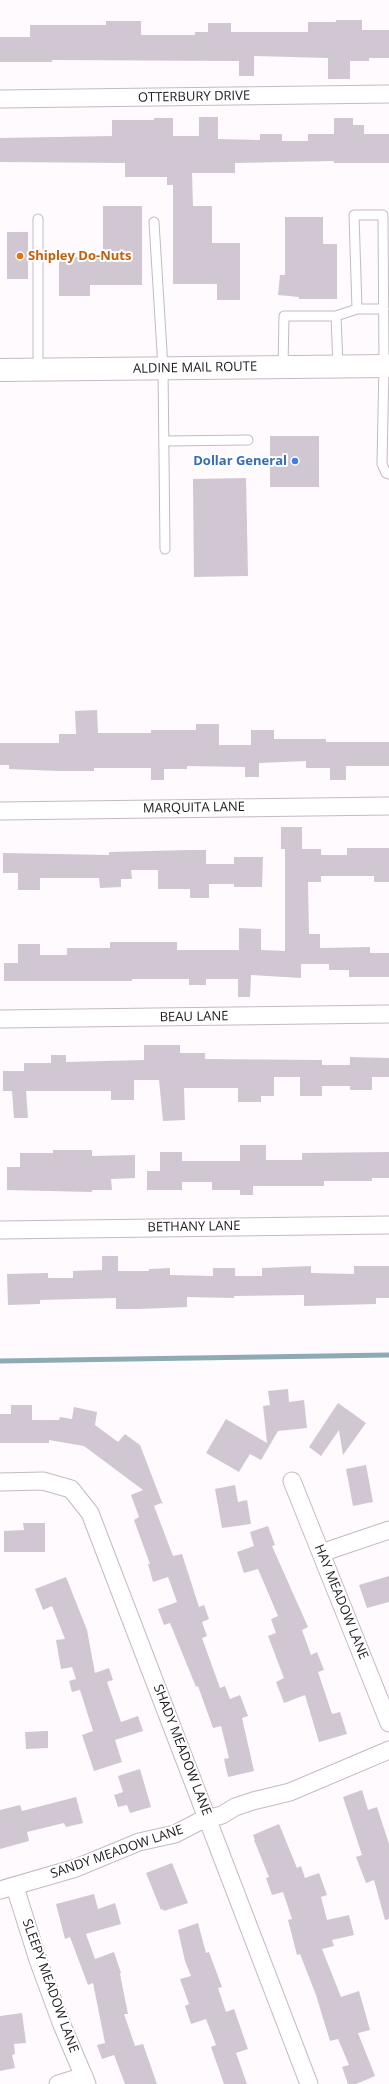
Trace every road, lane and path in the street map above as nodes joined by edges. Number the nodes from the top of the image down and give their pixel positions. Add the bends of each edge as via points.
1 (389, 94) edge
2 (0, 99) edge
3 (38, 219) dead end
4 (154, 222) dead end
5 (357, 309) junction
6 (384, 309) junction
7 (336, 316) junction
8 (338, 366) junction
9 (387, 366) edge
10 (283, 367) junction
11 (163, 368) junction
12 (0, 370) edge
13 (38, 370) junction
14 (165, 440) junction
15 (248, 440) dead end
16 (389, 474) edge
17 (165, 549) dead end
18 (389, 806) edge
19 (0, 810) edge
20 (389, 1014) edge
21 (0, 1020) edge
22 (389, 1225) edge
23 (0, 1230) edge
24 (292, 1481) dead end
25 (0, 1482) edge
26 (389, 1530) edge
27 (322, 1553) junction
28 (389, 1723) edge
29 (389, 1750) edge
30 (208, 1819) junction
31 (8, 1889) edge
32 (86, 2080) edge
33 (58, 2084) edge
34 (310, 2084) edge

1 - 2 street, OTTERBURY DRIVE
3 - 13 lane
4 - 11 lane
5 - 6 lane
5 - 6 lane via 354,215 383,214
5 - 7 lane
6 - 9 lane
7 - 8 lane
7 - 10 lane via 284,316
8 - 9 main road, ALDINE MAIL ROUTE
8 - 10 main road, ALDINE MAIL ROUTE
9 - 16 lane via 382,464
10 - 11 main road, ALDINE MAIL ROUTE
11 - 13 main road, ALDINE MAIL ROUTE
11 - 14 lane
12 - 13 main road, ALDINE MAIL ROUTE
14 - 15 lane
14 - 17 lane
18 - 19 street, MARQUITA LANE
20 - 21 street, BEAU LANE
22 - 23 street, BETHANY LANE
24 - 27 street, HAY MEADOW LANE
25 - 30 street, SHADY MEADOW LANE via 43,1481 71,1489 90,1513
26 - 27 street
27 - 28 street, HAY MEADOW LANE
29 - 30 street, SANDY MEADOW LANE via 290,1792 253,1801
30 - 31 street, SANDY MEADOW LANE via 175,1834 139,1842 76,1868
30 - 34 street, SHADY MEADOW LANE
31 - 32 street, SLEEPY MEADOW LANE
32 - 33 street

